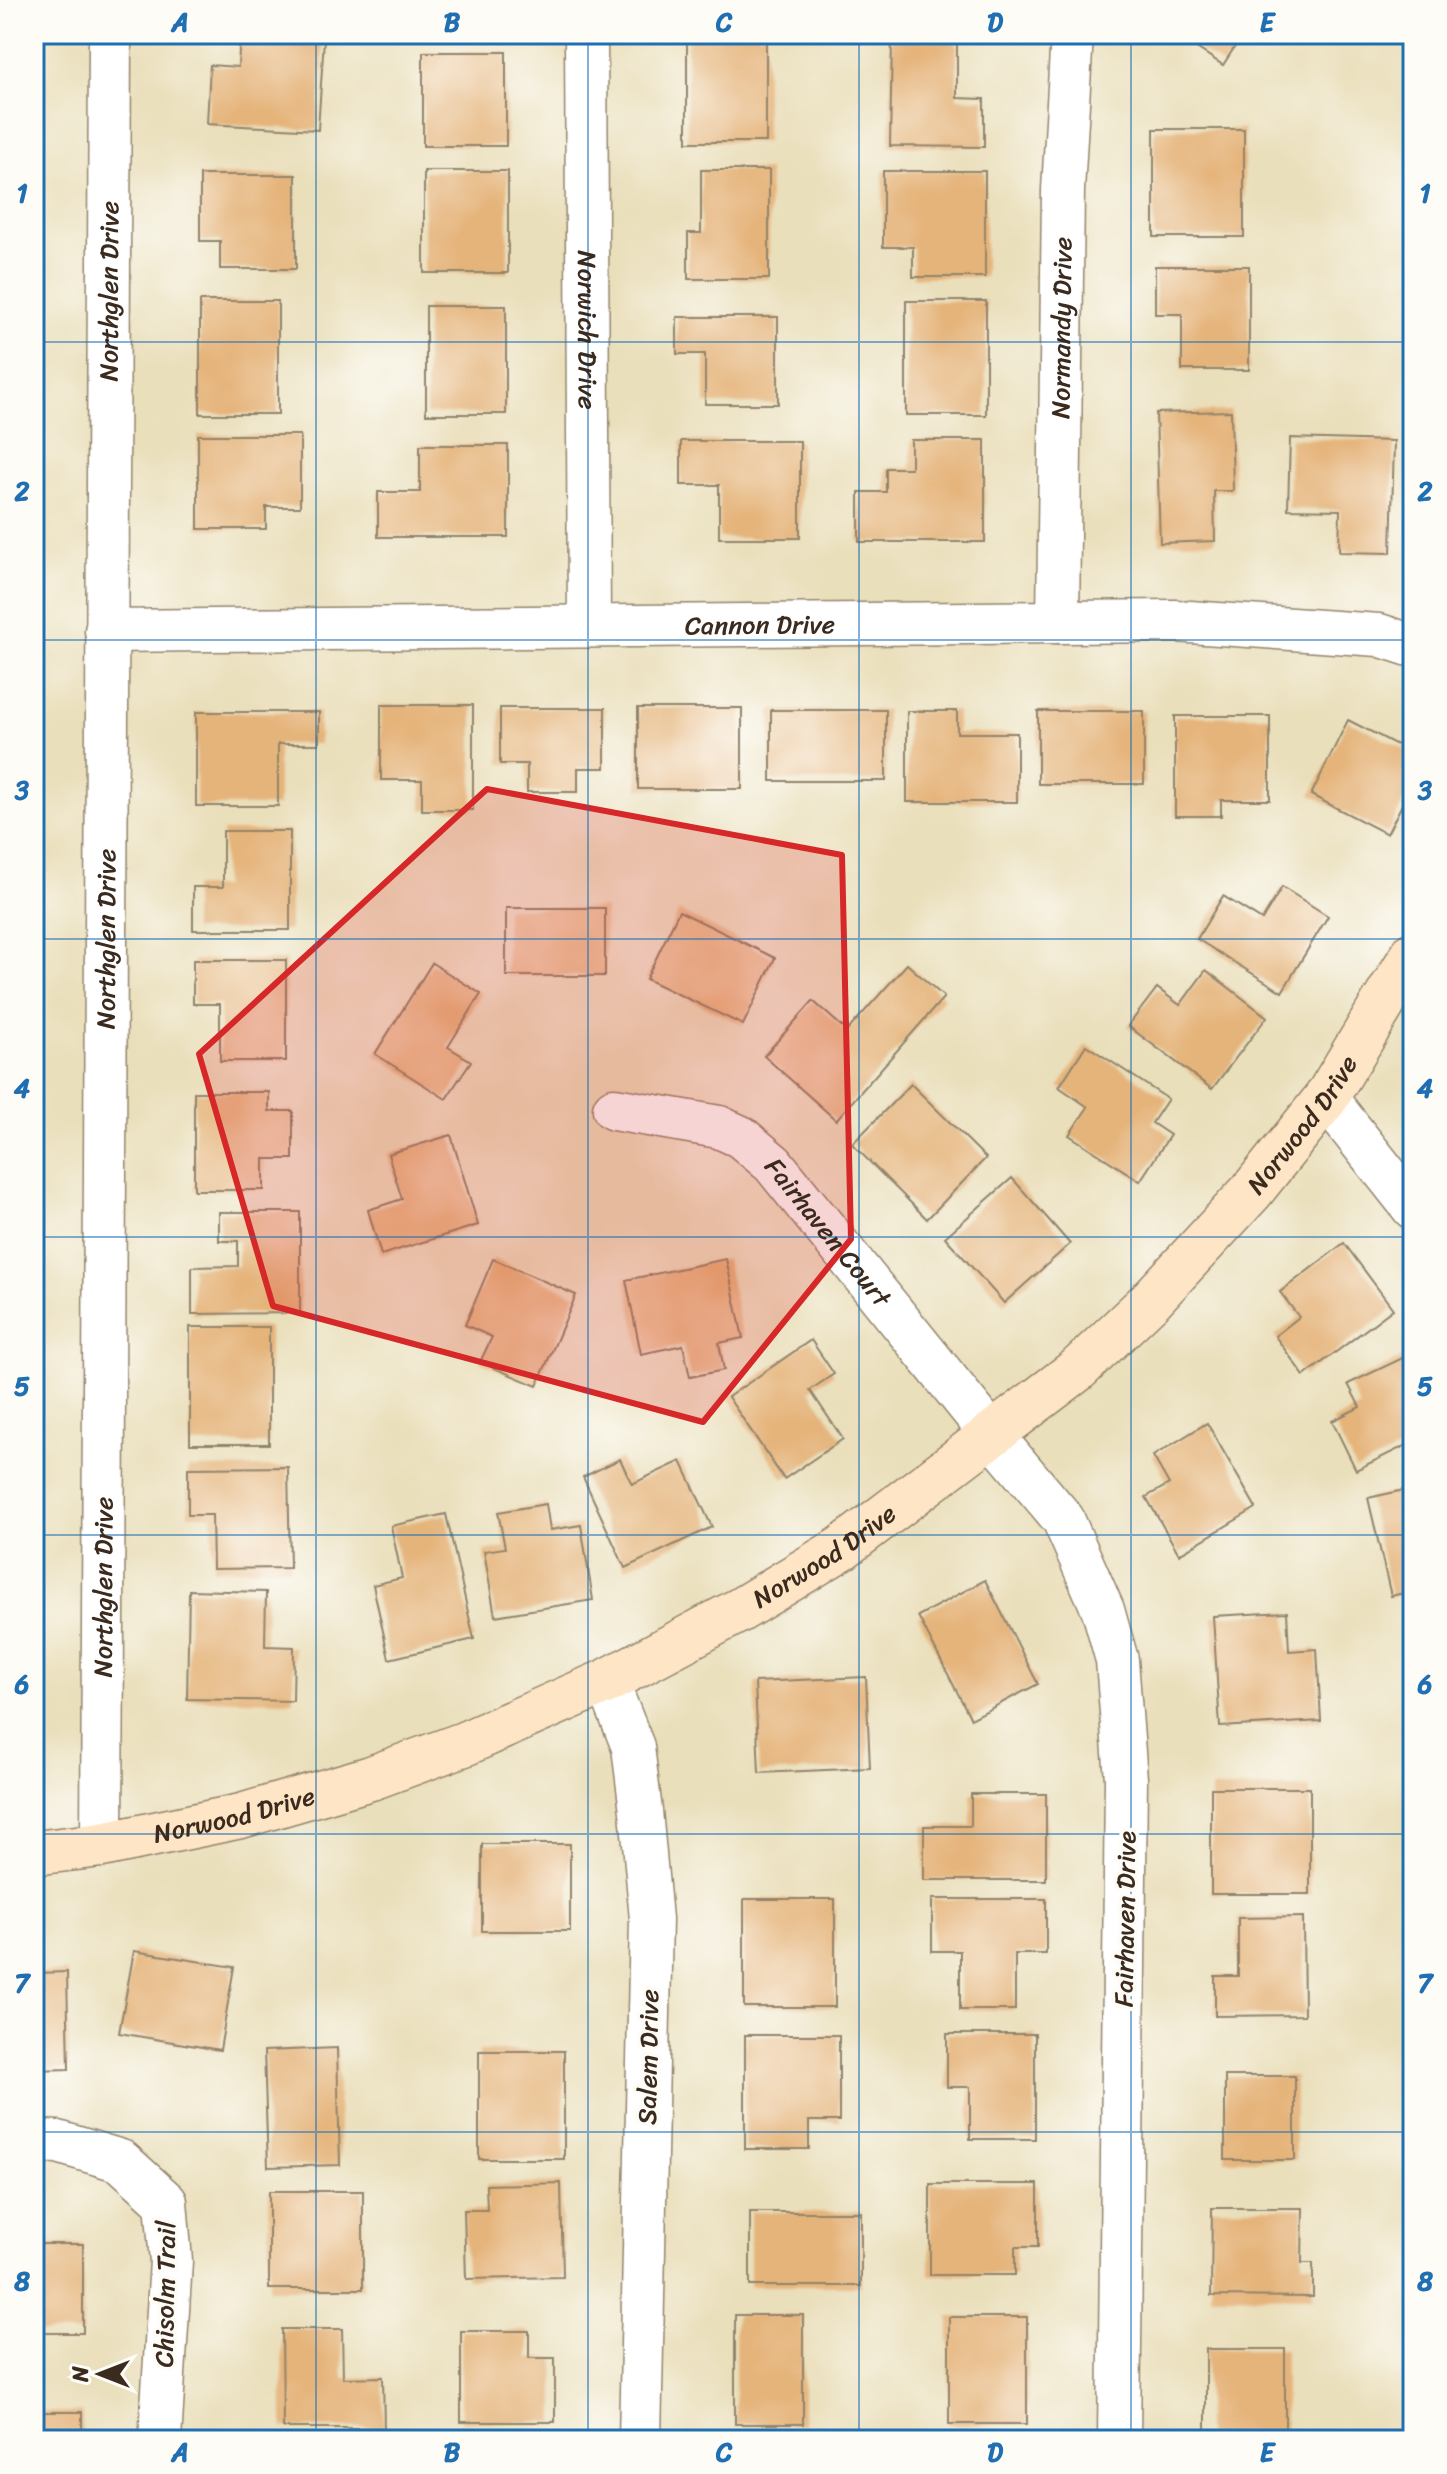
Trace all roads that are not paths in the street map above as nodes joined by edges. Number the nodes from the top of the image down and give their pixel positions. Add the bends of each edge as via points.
1 (110, 34) edge
2 (586, 34) edge
3 (1072, 34) edge
4 (1058, 622) junction
5 (589, 626) junction
6 (106, 631) junction
7 (1413, 646) edge
8 (1413, 954) edge
9 (1326, 1098) junction
10 (614, 1109) dead end
11 (1413, 1208) edge
12 (992, 1435) junction
13 (607, 1681) junction
14 (102, 1845) junction
15 (34, 1853) edge
16 (34, 2141) edge
17 (160, 2440) edge
18 (640, 2440) edge
19 (1119, 2440) edge

1 - 6 street, Northglen Drive
2 - 5 street, Norwich Drive
3 - 4 street, Normandy Drive via 1063,190
4 - 5 street, Cannon Drive
4 - 7 street, Cannon Drive via 1191,622 1379,635
5 - 6 street, Cannon Drive
6 - 14 street, Northglen Drive
8 - 9 main road, Norwood Drive
9 - 11 street
9 - 12 main road, Norwood Drive via 1251,1192 1150,1301 1077,1370
10 - 12 street, Fairhaven Court via 719,1127 741,1137 773,1164
12 - 13 main road, Norwood Drive via 842,1548
12 - 19 street, Fairhaven Drive via 1063,1519 1103,1610 1117,1660 1126,1779
13 - 14 main road, Norwood Drive via 371,1778 241,1816
13 - 18 street, Salem Drive via 633,1747 651,1919
14 - 15 main road, Norwood Drive
16 - 17 street, Chisolm Trail via 58,2142 121,2161 166,2202 171,2261

